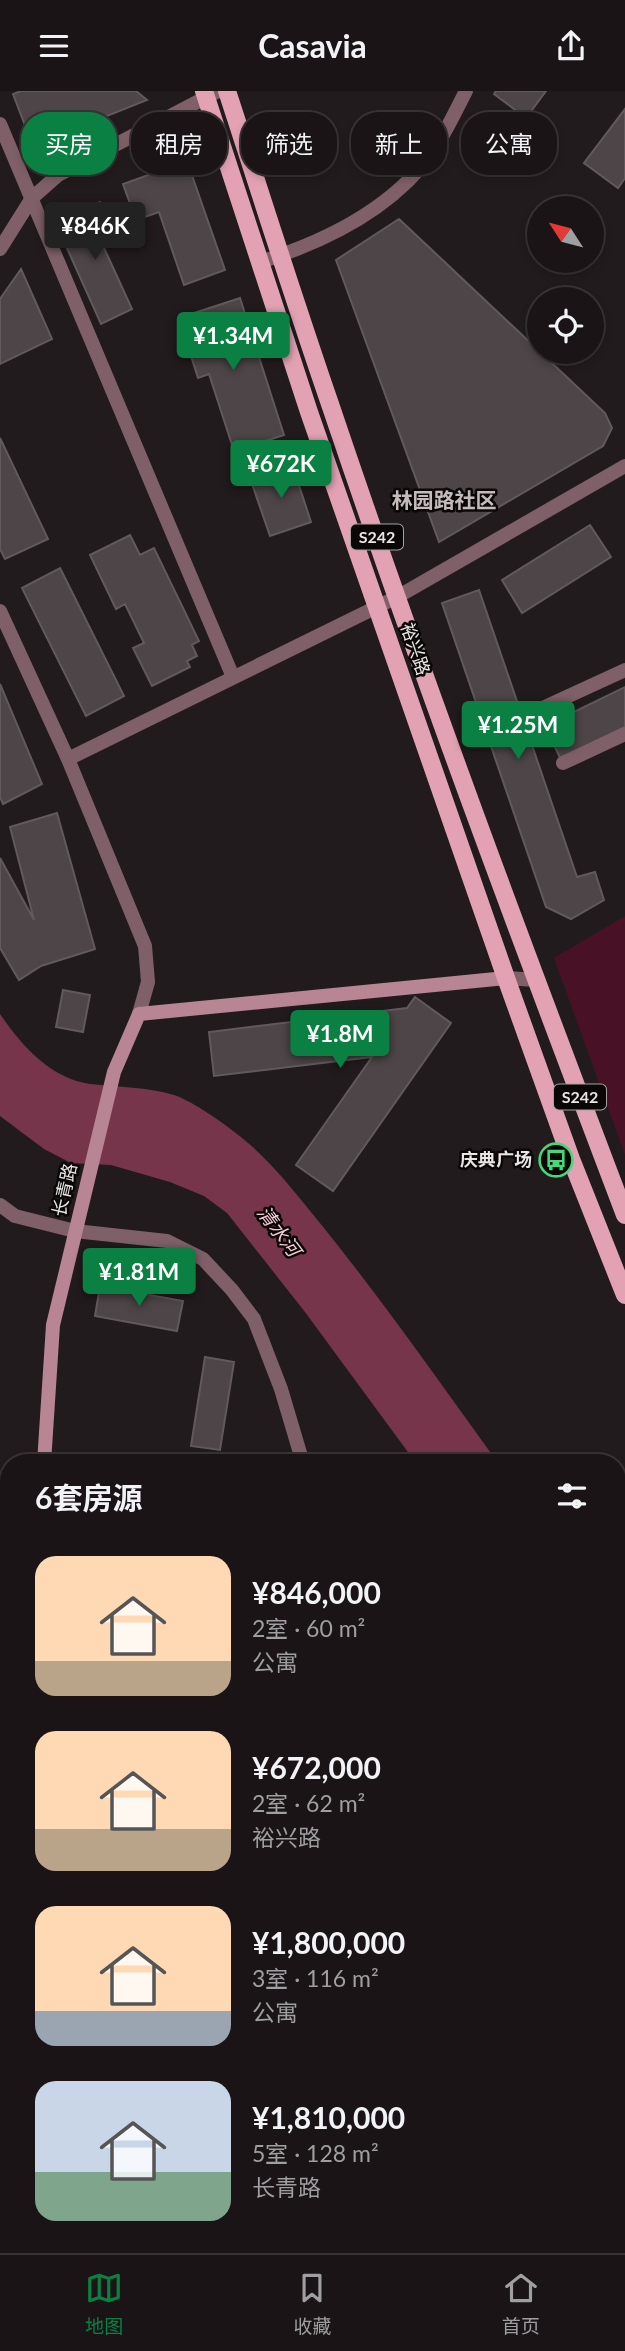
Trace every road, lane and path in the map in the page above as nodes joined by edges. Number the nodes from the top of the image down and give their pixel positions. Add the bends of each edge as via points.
1 (227, 91) edge
2 (466, 91) edge
3 (209, 93) edge
4 (0, 124) edge
5 (32, 198) junction
6 (0, 249) edge
7 (281, 256) junction
8 (260, 262) junction
9 (625, 466) edge
10 (397, 597) junction
11 (378, 604) junction
12 (0, 611) edge
13 (625, 670) edge
14 (233, 677) junction
15 (536, 711) dead end
16 (625, 734) edge
17 (68, 759) junction
18 (563, 763) dead end
19 (506, 978) junction
20 (536, 979) junction
21 (139, 1014) junction
22 (0, 1205) edge
23 (625, 1215) edge
24 (75, 1231) junction
25 (625, 1295) edge
26 (45, 1454) edge
27 (300, 1454) edge

1 - 7 main road, 裕兴路 / S242
2 - 7 street via 432,153 407,183 347,225
3 - 5 street via 58,175
3 - 8 main road, 裕兴路 / S242
4 - 5 street
5 - 6 street
5 - 14 street
7 - 8 street
7 - 10 main road, 裕兴路 / S242
8 - 11 main road, 裕兴路 / S242
9 - 10 street
10 - 11 street
10 - 20 main road, 裕兴路 / S242
11 - 14 street
11 - 19 main road, 裕兴路 / S242
12 - 17 street
13 - 15 street
14 - 17 street
16 - 18 street
17 - 21 street via 145,946 148,982
19 - 20 street
19 - 21 main road
19 - 25 main road, 裕兴路 / S242
20 - 23 main road, 裕兴路 / S242
21 - 24 main road, 长青路 via 114,1072
22 - 24 street via 15,1216
24 - 26 main road, 长青路 via 53,1325
24 - 27 street via 167,1241 203,1259 254,1319

